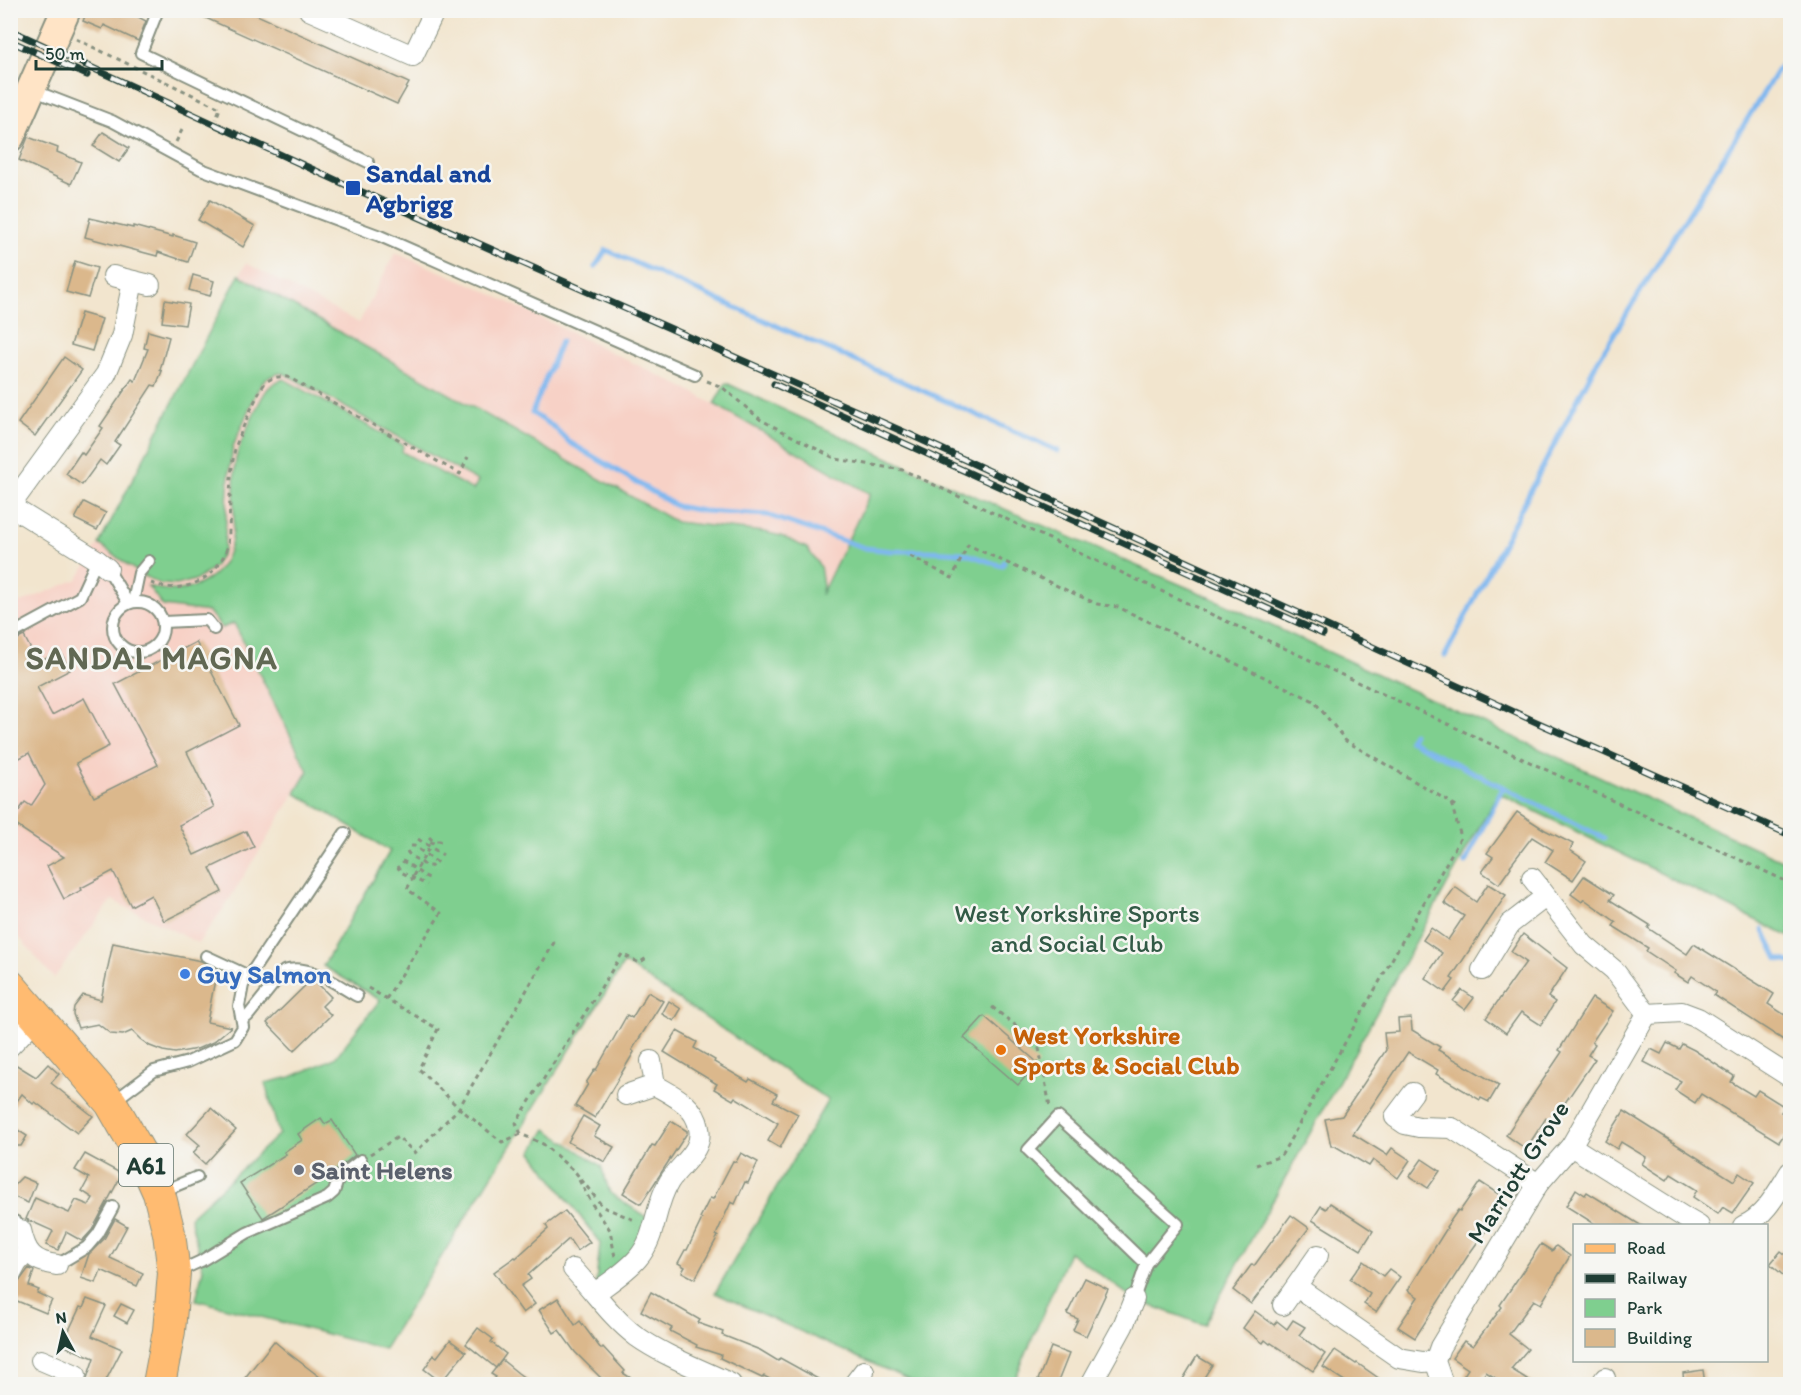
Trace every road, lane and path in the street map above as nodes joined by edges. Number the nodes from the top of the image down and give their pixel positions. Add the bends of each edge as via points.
1 (158, 10) edge
2 (309, 10) edge
3 (435, 10) edge
4 (62, 20) edge
5 (32, 90) junction
6 (216, 120) dead end
7 (10, 137) edge
8 (368, 162) dead end
9 (113, 276) dead end
10 (694, 375) dead end
11 (722, 387) dead end
12 (468, 458) dead end
13 (10, 506) edge
14 (910, 556) dead end
15 (149, 561) dead end
16 (102, 565) junction
17 (138, 578) junction
18 (130, 602) junction
19 (164, 622) junction
20 (214, 629) dead end
21 (10, 635) edge
22 (1450, 802) junction
23 (1460, 808) dead end
24 (345, 833) dead end
25 (429, 837) dead end
26 (418, 839) dead end
27 (433, 841) junction
28 (441, 841) dead end
29 (430, 846) junction
30 (414, 847) dead end
31 (407, 851) dead end
32 (426, 854) junction
33 (441, 855) dead end
34 (422, 861) junction
35 (440, 862) dead end
36 (403, 864) junction
37 (417, 869) junction
38 (434, 872) dead end
39 (413, 877) junction
40 (430, 878) dead end
41 (1532, 878) dead end
42 (1791, 883) edge
43 (428, 885) dead end
44 (1545, 897) junction
45 (556, 939) dead end
46 (206, 956) dead end
47 (648, 957) dead end
48 (1482, 970) dead end
49 (249, 976) junction
50 (359, 983) dead end
51 (12, 990) edge
52 (357, 996) dead end
53 (387, 999) junction
54 (992, 1007) dead end
55 (1647, 1014) junction
56 (38, 1017) junction
57 (242, 1020) junction
58 (10, 1046) edge
59 (651, 1061) dead end
60 (1791, 1077) edge
61 (655, 1085) junction
62 (1413, 1093) dead end
63 (626, 1095) dead end
64 (111, 1103) junction
65 (459, 1108) junction
66 (1053, 1122) junction
67 (521, 1134) junction
68 (1571, 1146) junction
69 (361, 1160) joint
70 (1256, 1165) dead end
71 (1791, 1172) edge
72 (576, 1173) junction
73 (197, 1177) dead end
74 (1539, 1184) junction
75 (159, 1193) junction
76 (113, 1207) dead end
77 (1696, 1224) edge
78 (1748, 1224) edge
79 (16, 1225) edge
80 (653, 1230) junction
81 (27, 1252) junction
82 (1318, 1255) dead end
83 (1146, 1263) junction
84 (57, 1265) joint
85 (573, 1269) dead end
86 (174, 1273) junction
87 (10, 1276) edge
88 (619, 1276) junction
89 (1297, 1287) junction
90 (596, 1293) junction
91 (1134, 1299) joint
92 (1283, 1305) dead end
93 (41, 1360) dead end
94 (1435, 1360) junction
95 (72, 1384) edge
96 (159, 1384) edge
97 (731, 1384) edge
98 (1091, 1384) edge
99 (1443, 1384) edge

1 - 8 lane via 141,53
2 - 3 street via 413,56
4 - 5 main road
4 - 6 path via 220,108
5 - 7 main road
5 - 10 lane via 112,121 201,169 380,236
9 - 13 street via 142,283 106,374
11 - 42 path via 761,420 836,459 903,470
12 - 17 path via 460,474 288,378 273,378 258,397 236,447 228,546 216,569 193,585 178,588
13 - 16 street
14 - 22 path via 952,578 968,545 1097,603 1118,607 1314,701 1347,741
15 - 17 lane
16 - 18 lane
16 - 21 lane via 80,597
17 - 18 lane
18 - 19 lane via 149,603
18 - 19 lane via 121,608 113,623 116,640 130,651 155,646 164,631
19 - 20 lane via 207,620
22 - 23 path
22 - 70 path via 1461,837 1281,1156
24 - 49 lane
25 - 27 path
26 - 29 path
27 - 28 path
27 - 29 path
29 - 32 path
29 - 33 path
30 - 32 path
31 - 36 path
32 - 34 path
32 - 35 path
34 - 36 path
34 - 37 path
34 - 38 path
36 - 37 path
36 - 39 path
37 - 39 path
37 - 40 path
39 - 43 path
39 - 53 path via 407,889 441,913
41 - 44 street
44 - 48 street via 1510,924
44 - 55 street via 1584,945 1614,970
45 - 65 path
46 - 49 lane
47 - 67 path via 639,963 622,954 516,1123
49 - 57 lane via 239,1006
50 - 53 path
51 - 56 main road, A61
52 - 57 lane via 313,972 291,969 284,971
53 - 65 path via 438,1029 420,1069
54 - 66 path via 1038,1043
55 - 60 street via 1682,1012 1698,1018
55 - 68 street, Marriott Grove
56 - 58 street
56 - 64 main road, A61
57 - 64 lane via 243,1027 235,1041 188,1062 154,1071
59 - 61 street
61 - 63 street
61 - 80 street via 682,1100 694,1113 700,1130 696,1149 669,1182
62 - 74 street via 1395,1117 1419,1127 1452,1128
64 - 75 main road, A61
65 - 67 path via 502,1142
65 - 69 path via 415,1153 398,1137
66 - 83 lane via 1028,1150
66 - 83 lane via 1058,1117 1178,1224
67 - 72 path via 543,1144
68 - 74 street, Marriott Grove
68 - 77 street
69 - 86 lane via 339,1177 327,1198 247,1233
71 - 78 street via 1763,1212
72 - 80 path via 603,1207
72 - 88 path via 610,1230
73 - 75 lane
74 - 94 street, Marriott Grove
75 - 86 main road, A61 via 170,1233
76 - 84 lane via 87,1247
79 - 81 street
80 - 88 street via 638,1259
81 - 84 street via 46,1264
81 - 87 street
82 - 89 street
83 - 91 lane
85 - 90 street
86 - 96 main road, A61 via 170,1331
88 - 90 street
89 - 92 street
89 - 94 street via 1400,1359
90 - 97 street via 636,1336
91 - 98 street via 1124,1326
93 - 95 street via 76,1375
94 - 99 street

